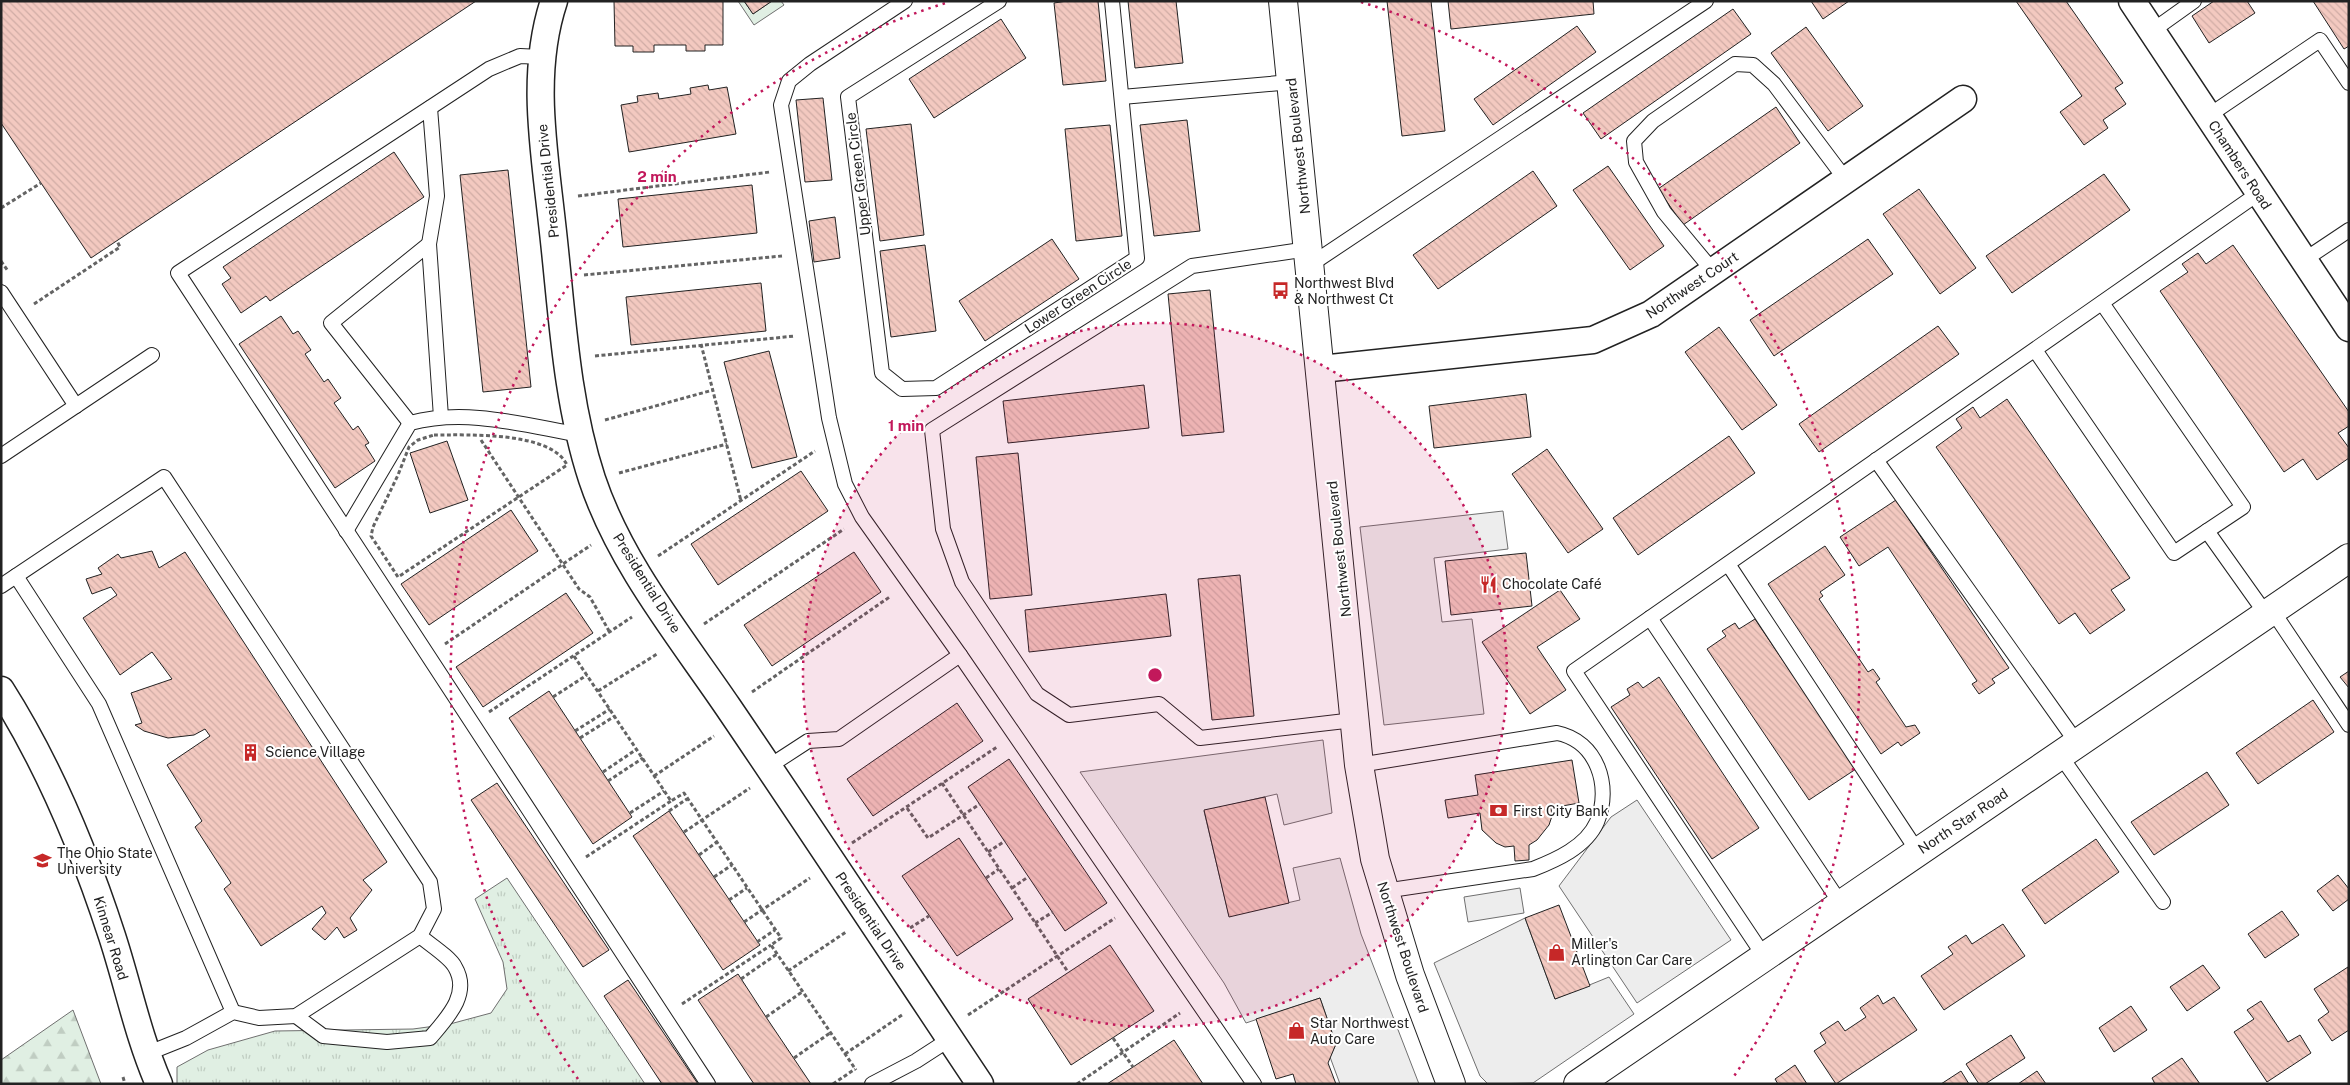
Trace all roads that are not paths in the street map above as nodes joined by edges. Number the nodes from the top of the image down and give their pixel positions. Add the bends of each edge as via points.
1 (554, 1) edge
2 (905, 1) edge
3 (1000, 1) edge
4 (1112, 1) edge
5 (1283, 1) edge
6 (1706, 1) edge
7 (2132, 1) edge
8 (2194, 1) edge
9 (2152, 31) junction
10 (541, 57) junction
11 (1291, 82) junction
12 (2349, 83) edge
13 (1122, 97) junction
14 (1963, 99) dead end
15 (430, 108) junction
16 (2208, 116) junction
17 (1846, 180) junction
18 (2259, 193) junction
19 (2349, 230) edge
20 (429, 244) junction
21 (1309, 257) junction
22 (2304, 260) junction
23 (1713, 271) junction
24 (1, 292) edge
25 (2102, 303) junction
26 (2349, 328) edge
27 (2035, 350) junction
28 (152, 355) dead end
29 (1321, 369) junction
30 (902, 389) joint
31 (76, 406) junction
32 (440, 417) junction
33 (410, 423) junction
34 (580, 432) junction
35 (1, 456) edge
36 (1876, 460) junction
37 (346, 531) junction
38 (2207, 531) junction
39 (2349, 558) edge
40 (1728, 564) junction
41 (16, 576) junction
42 (1, 586) edge
43 (2269, 612) junction
44 (1650, 618) junction
45 (960, 655) junction
46 (1, 690) edge
47 (1354, 720) junction
48 (2349, 725) edge
49 (2068, 749) junction
50 (1359, 765) junction
51 (770, 770) junction
52 (1918, 852) junction
53 (1384, 891) junction
54 (2163, 902) dead end
55 (1841, 904) junction
56 (420, 936) junction
57 (1764, 956) junction
58 (233, 1012) junction
59 (296, 1016) junction
60 (947, 1035) junction
61 (146, 1054) junction
62 (866, 1080) edge
63 (150, 1084) edge
64 (160, 1084) edge
65 (708, 1084) edge
66 (980, 1084) edge
67 (1254, 1084) edge
68 (1451, 1084) edge
69 (1578, 1084) edge

1 - 10 street, Presidential Drive
2 - 45 lane via 789,81 782,105 816,334 845,484 862,517
3 - 30 lane, Upper Green Circle via 848,97 882,373
4 - 13 lane, Lower Green Circle
5 - 11 main road, Northwest Boulevard
6 - 21 lane
7 - 9 street, Chambers Road
8 - 9 lane
9 - 16 street, Chambers Road
10 - 15 lane via 520,56 488,69
10 - 34 street, Presidential Drive via 540,103 558,278 567,360
11 - 13 lane
11 - 21 main road, Northwest Boulevard
12 - 16 lane via 2320,40
13 - 30 lane, Lower Green Circle via 1137,258 936,388
14 - 17 street, Northwest Court
15 - 20 lane via 437,196
15 - 37 lane via 178,274
16 - 18 street, Chambers Road
17 - 23 street, Northwest Court
17 - 23 lane via 1774,84 1752,64 1735,64 1694,91 1653,121 1634,141 1636,162 1664,212
18 - 22 street, Chambers Road
18 - 25 lane
19 - 22 lane
20 - 32 lane
20 - 33 lane via 331,323
21 - 29 main road, Northwest Boulevard
21 - 47 lane via 1192,266 932,430 943,529 962,582 1037,694 1069,715 1159,704 1200,738
22 - 26 street, Chambers Road
23 - 29 street, Northwest Court via 1651,314 1592,340
24 - 31 lane
25 - 27 lane
25 - 38 lane via 2243,507
27 - 36 lane
27 - 38 lane via 2174,553
28 - 31 lane
29 - 47 main road, Northwest Boulevard
31 - 35 lane
32 - 33 lane
32 - 34 lane via 470,416
33 - 37 lane
34 - 51 street, Presidential Drive via 592,480 613,530 656,601
36 - 40 lane
36 - 49 lane
37 - 65 lane
38 - 43 lane
39 - 43 main road, North Star Road
40 - 44 lane
40 - 52 lane
41 - 42 lane
41 - 56 lane via 164,477 430,882 434,909
41 - 58 lane via 99,704
43 - 48 lane
43 - 49 main road, North Star Road
44 - 55 lane
44 - 57 lane via 1574,671
45 - 51 lane via 839,739 808,741
45 - 67 lane
46 - 61 street, Kinnear Road via 30,738 71,824 113,939
47 - 50 main road, Northwest Boulevard
49 - 52 main road, North Star Road
49 - 54 lane
50 - 53 main road, Northwest Boulevard via 1375,859
50 - 53 lane via 1557,734 1571,736 1588,749 1599,770 1603,794 1596,822 1579,844 1555,860 1533,868
51 - 60 street, Presidential Drive
52 - 55 main road, North Star Road
53 - 68 main road, Northwest Boulevard via 1410,975
55 - 57 main road, North Star Road
56 - 59 lane
56 - 59 lane via 455,966 461,986 454,1009 430,1038 387,1042 323,1036
57 - 69 main road, North Star Road
58 - 59 lane via 259,1018
58 - 61 lane via 186,1038
60 - 62 lane via 916,1061
60 - 66 street, Presidential Drive
61 - 63 street, Kinnear Road
61 - 64 street, Kinnear Road

